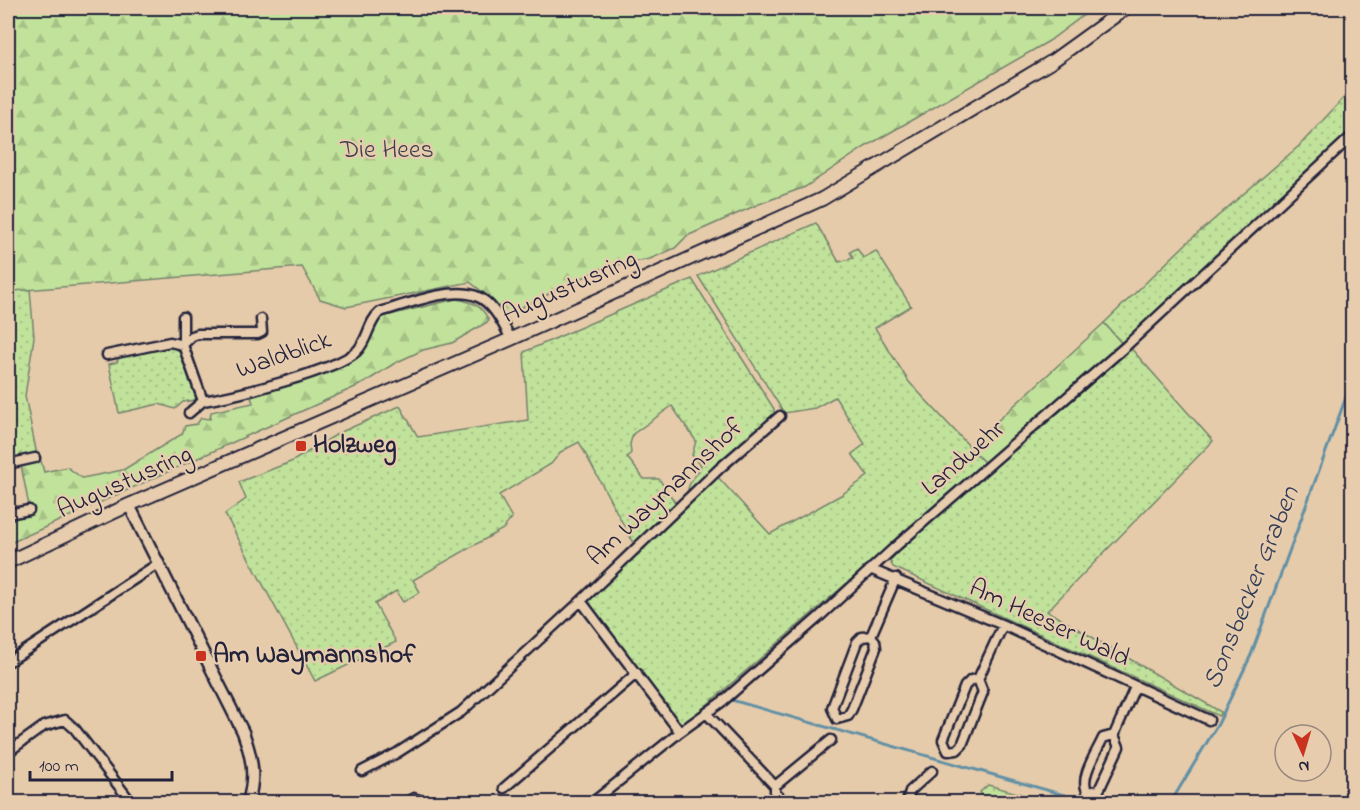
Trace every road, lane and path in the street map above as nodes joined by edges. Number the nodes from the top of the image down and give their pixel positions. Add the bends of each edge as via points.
1 (1126, 8) edge
2 (1353, 136) edge
3 (183, 317) dead end
4 (261, 320) dead end
5 (511, 339) junction
6 (183, 345) junction
7 (107, 355) dead end
8 (203, 401) junction
9 (189, 413) dead end
10 (780, 416) dead end
11 (35, 458) dead end
12 (8, 464) edge
13 (129, 505) junction
14 (29, 510) dead end
15 (8, 514) edge
16 (8, 562) edge
17 (159, 563) junction
18 (870, 569) junction
19 (896, 578) junction
20 (581, 602) junction
21 (1003, 625) junction
22 (871, 636) junction
23 (8, 662) edge
24 (637, 674) junction
25 (978, 679) junction
26 (1135, 687) junction
27 (707, 714) junction
28 (1209, 720) dead end
29 (680, 732) junction
30 (1114, 735) junction
31 (831, 740) dead end
32 (8, 752) edge
33 (362, 771) dead end
34 (932, 771) dead end
35 (775, 786) junction
36 (504, 789) dead end
37 (1088, 792) junction
38 (131, 802) edge
39 (248, 802) edge
40 (407, 802) edge
41 (425, 802) edge
42 (592, 802) edge
43 (785, 802) edge
44 (907, 802) edge
45 (1083, 802) edge

1 - 5 main road, Augustusring via 1051,62 822,199
2 - 18 street, Landwehr via 1126,346
3 - 6 street
4 - 6 street, Waldblick via 262,332 258,334 198,334
5 - 8 street, Waldblick via 489,304 477,296 457,292 380,312 356,352 339,361 272,386
5 - 13 main road, Augustusring
6 - 7 street, Waldblick via 170,342
6 - 8 street
8 - 9 street, Waldblick
10 - 20 street, Am Waymannshof
11 - 12 street
13 - 16 main road, Augustusring
13 - 17 street
14 - 15 street
17 - 23 street
17 - 39 street via 251,753 254,776
18 - 19 street, Am Heeser Wald
18 - 27 street, Landwehr
19 - 21 street, Am Heeser Wald
19 - 22 street
20 - 24 street, Am Waymannshof
20 - 33 street, Am Waymannshof via 461,712
21 - 25 street
21 - 26 street, Am Heeser Wald
22 - 22 street via 857,642 832,708 837,719 848,716 852,709 876,648
24 - 29 street, Am Waymannshof
24 - 36 street
25 - 25 street via 967,683 943,740 948,751 962,745 983,692
26 - 28 street, Am Heeser Wald
26 - 30 street
27 - 29 street, Landwehr
27 - 35 street
29 - 42 street, Landwehr
30 - 37 street via 1103,738 1085,778
30 - 37 street via 1119,747 1109,773 1101,788
31 - 35 street
32 - 38 street via 44,726 65,720
34 - 44 street via 911,790
35 - 43 street via 775,793
37 - 45 street
40 - 41 street via 414,798

